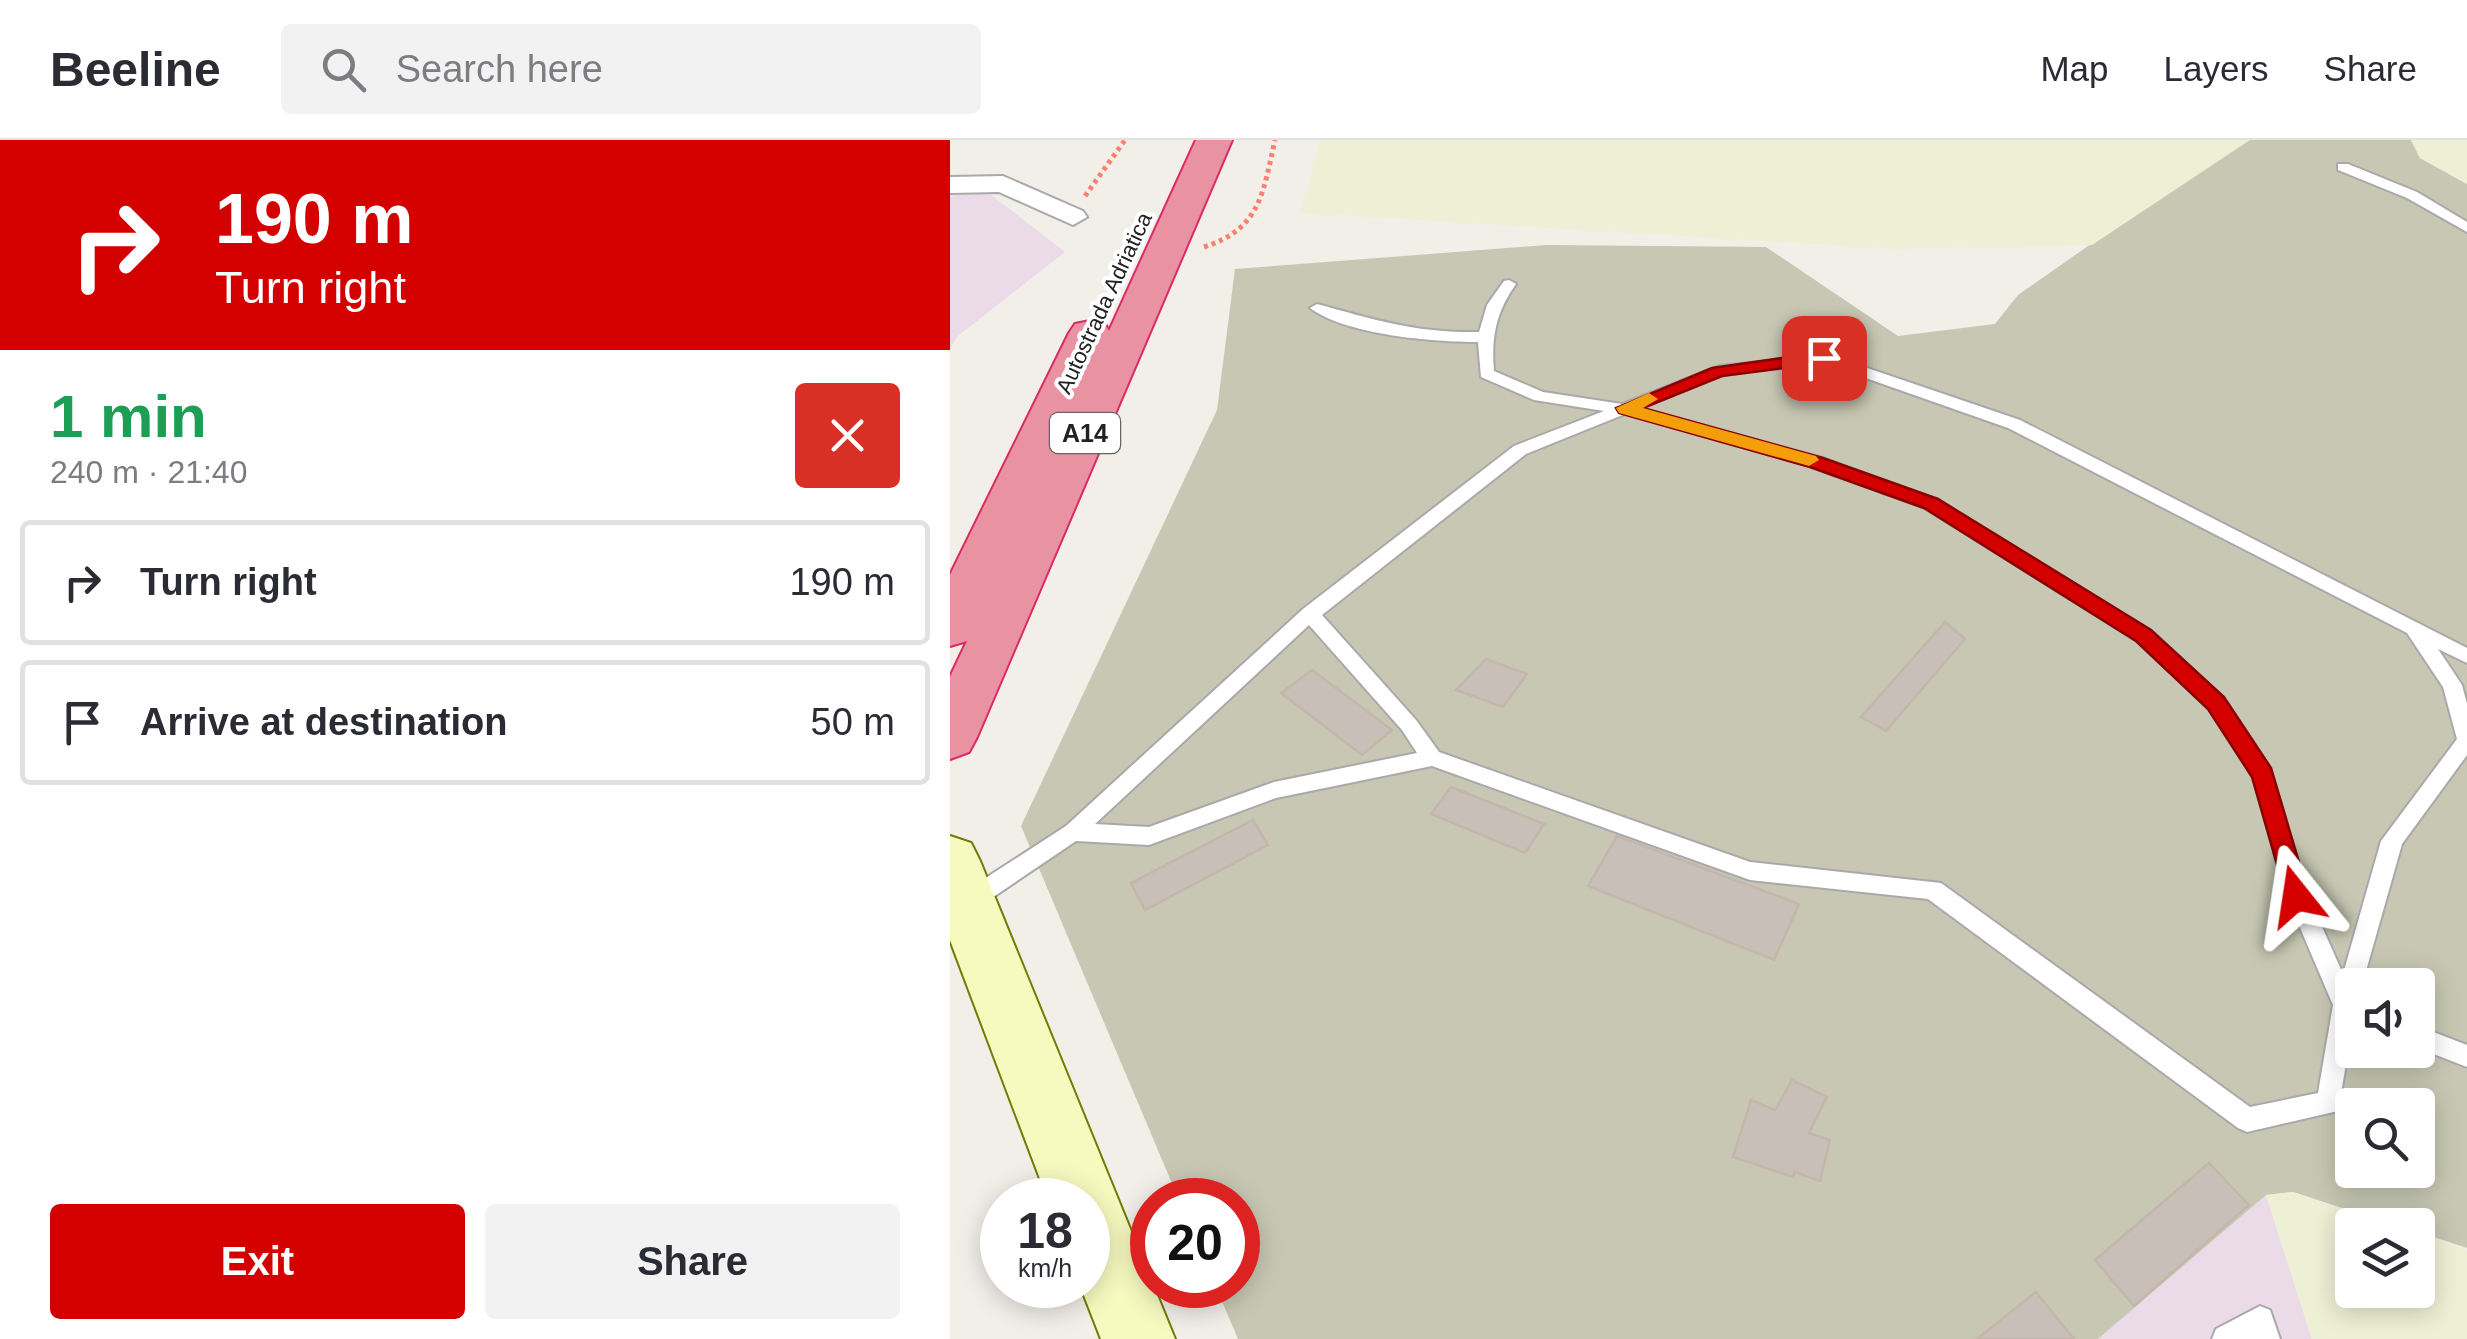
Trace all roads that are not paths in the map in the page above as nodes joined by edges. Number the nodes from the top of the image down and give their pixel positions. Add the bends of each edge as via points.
1 (1180, 140) edge
2 (1214, 140) edge
3 (2343, 167) dead end
4 (950, 185) edge
5 (1072, 217) road end
6 (2467, 228) edge
7 (1510, 284) dead end
8 (1317, 308) dead end
9 (1482, 337) junction
10 (1625, 408) junction
11 (1310, 614) junction
12 (950, 627) edge
13 (2413, 628) junction
14 (2467, 656) edge
15 (952, 732) edge
16 (1432, 758) junction
17 (1073, 832) junction
18 (958, 882) edge
19 (2359, 968) edge
20 (2335, 982) edge
21 (2435, 1044) edge
22 (2467, 1056) edge
23 (2336, 1068) edge
24 (1074, 1178) edge
25 (1110, 1267) edge
26 (1138, 1339) edge
27 (2226, 1339) edge
28 (2266, 1339) edge

1 - 12 highway, Autostrada Adriatica / A14
2 - 15 highway, Autostrada Adriatica / A14
3 - 6 lane via 2412,195
4 - 5 street via 1004,184
7 - 9 lane via 1490,307
8 - 9 lane via 1428,339
9 - 10 lane via 1487,374 1540,396
10 - 11 lane via 1520,450
10 - 13 lane via 1719,372 1824,358 2014,424
10 - 20 lane via 1816,462 1931,504 2144,636 2216,703 2263,775 2296,896
11 - 16 lane
11 - 17 lane
13 - 14 lane
13 - 19 lane via 2452,685 2466,740 2392,841
16 - 17 lane via 1274,790 1148,836
16 - 23 lane via 1750,871 1933,890 2247,1120 2329,1104
17 - 18 lane
18 - 24 main road
21 - 22 lane
25 - 26 main road
27 - 28 lane via 2260,1320

